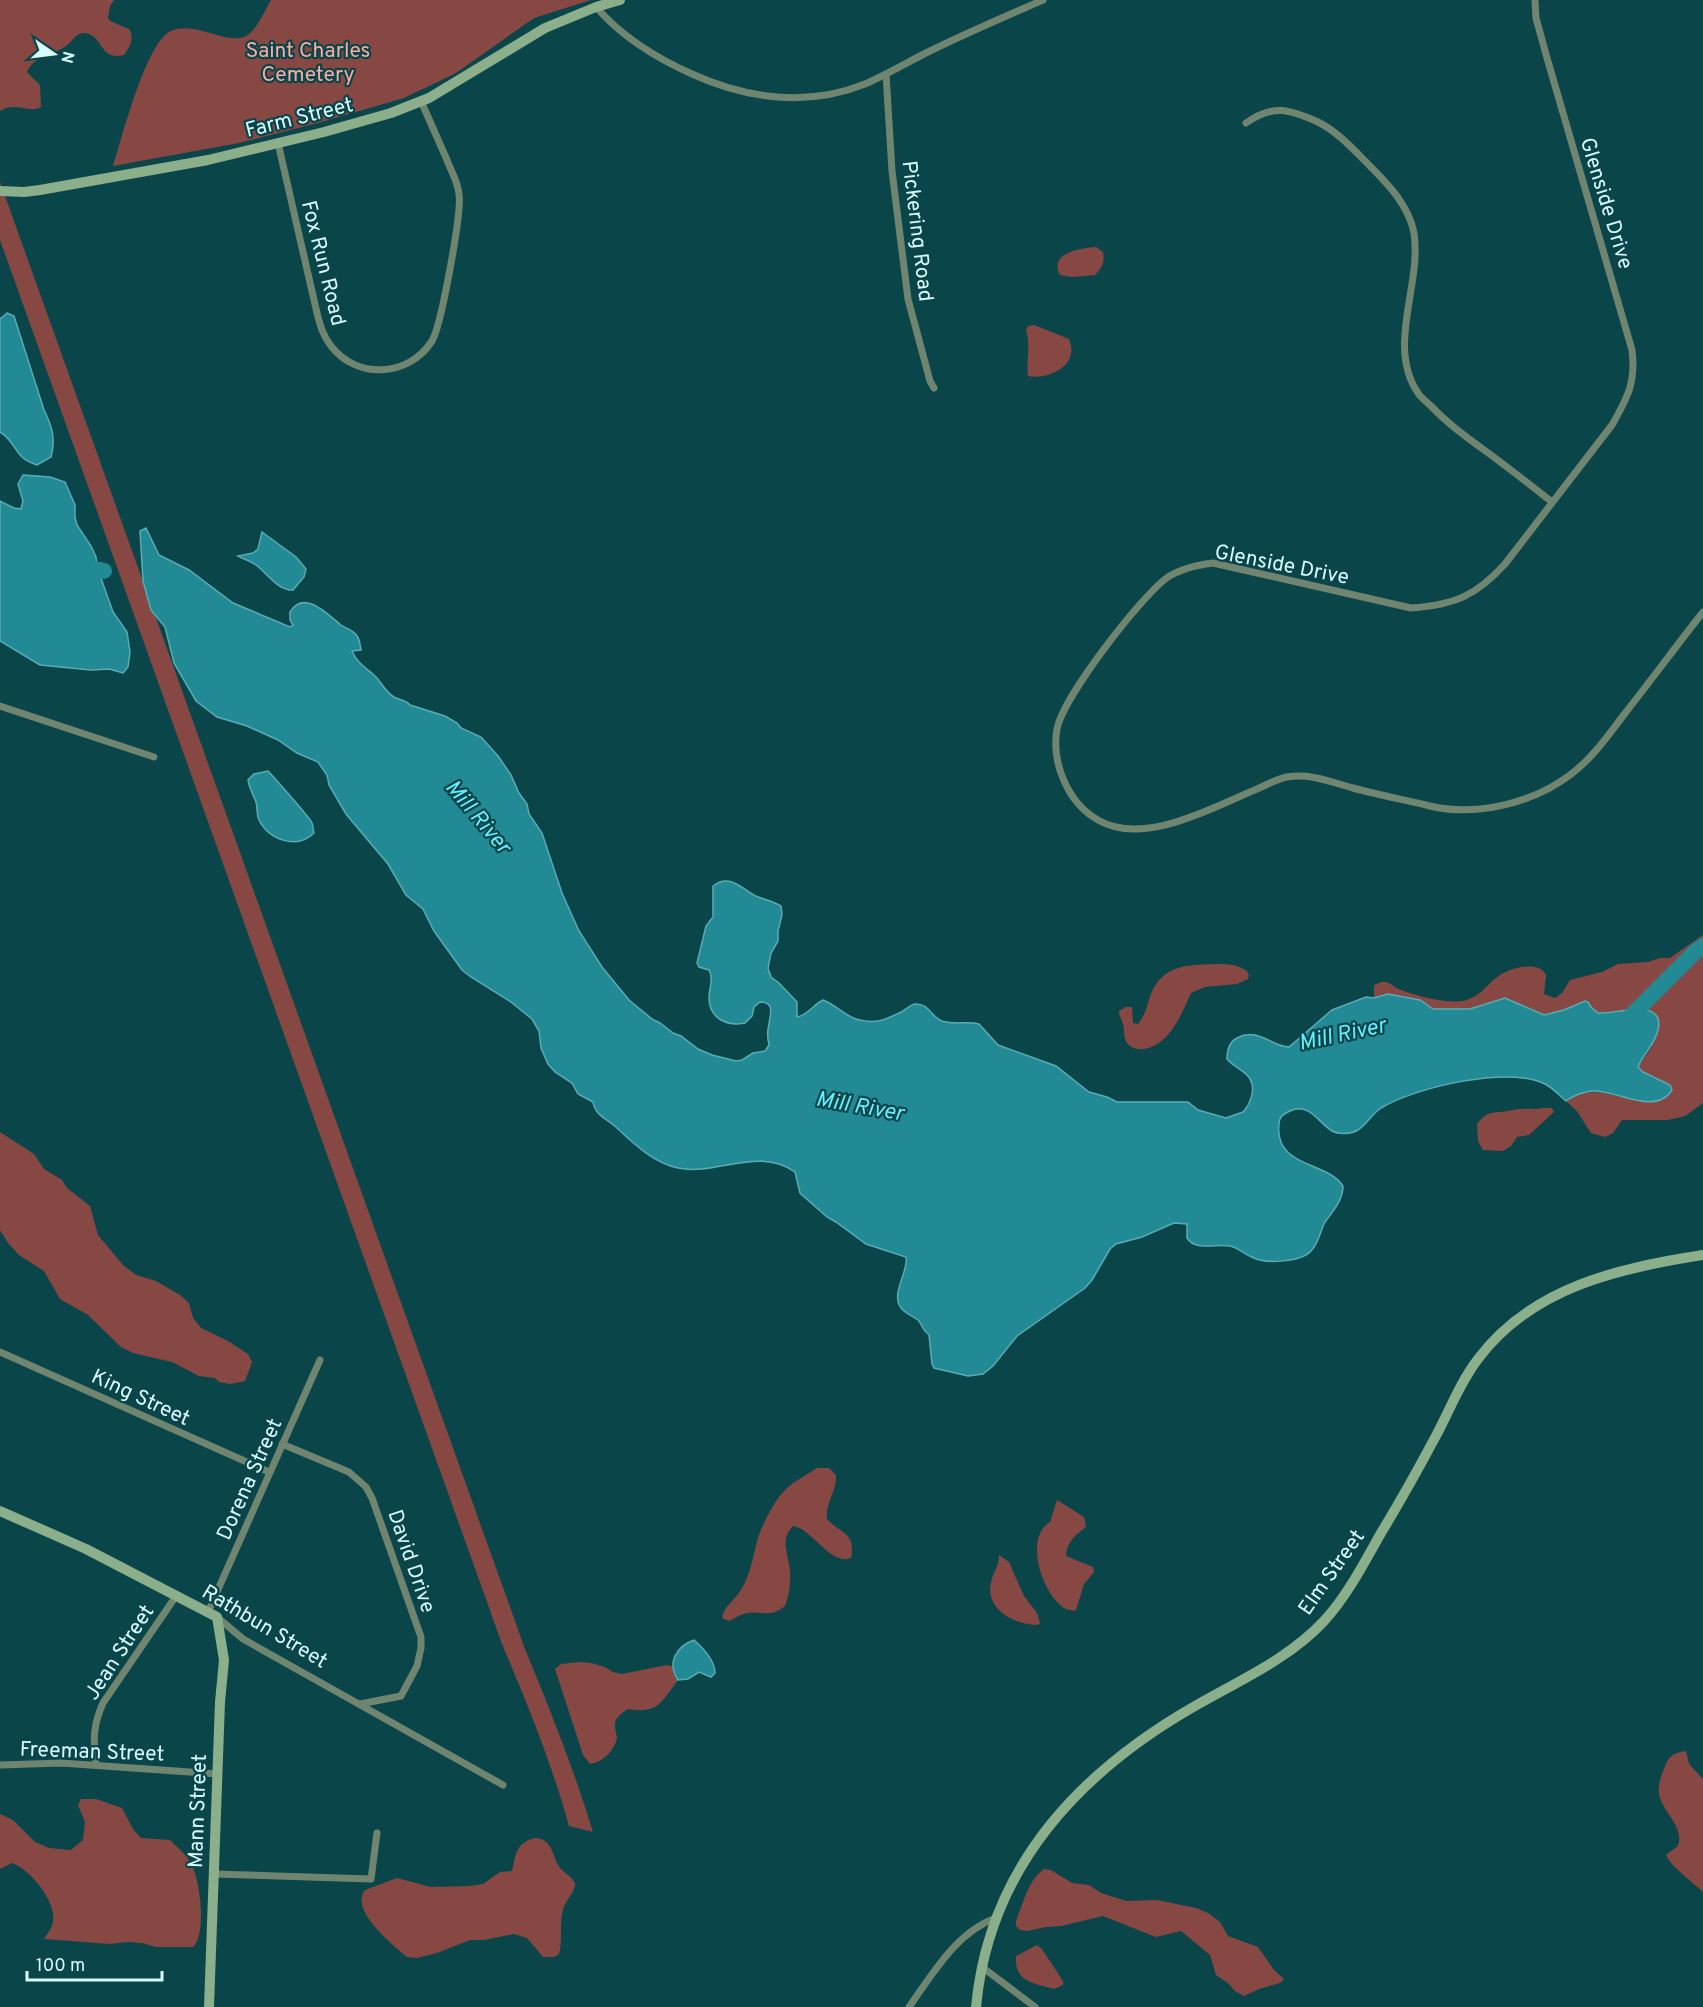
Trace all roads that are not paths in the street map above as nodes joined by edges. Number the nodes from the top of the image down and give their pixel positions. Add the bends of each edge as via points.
1 (620, 0) edge
2 (1042, 0) edge
3 (1535, 0) edge
4 (596, 7) junction
5 (886, 74) junction
6 (422, 101) junction
7 (1246, 123) dead end
8 (278, 143) junction
9 (0, 191) edge
10 (934, 388) dead end
11 (1552, 502) junction
12 (1703, 612) edge
13 (0, 706) edge
14 (154, 757) dead end
15 (1703, 1255) edge
16 (0, 1352) edge
17 (320, 1360) dead end
18 (282, 1444) junction
19 (269, 1472) junction
20 (0, 1511) edge
21 (176, 1596) junction
22 (212, 1614) junction
23 (360, 1704) junction
24 (96, 1764) junction
25 (0, 1765) edge
26 (218, 1774) junction
27 (503, 1785) dead end
28 (377, 1833) dead end
29 (214, 1874) junction
30 (996, 1918) junction
31 (982, 1967) junction
32 (209, 2007) edge
33 (909, 2007) edge
34 (976, 2007) edge
35 (1035, 2007) edge

1 - 4 street, Farm Street
2 - 5 street
3 - 11 street, Glenside Drive via 1536,18 1622,311 1634,366 1627,400 1586,461
4 - 5 street via 622,33 660,59 710,82 750,94 813,97 863,85
4 - 6 street, Farm Street via 545,28
5 - 10 street, Pickering Road via 892,171 908,299
6 - 8 street, Farm Street via 358,123
6 - 8 street, Fox Run Road via 457,184 460,206 437,330 424,351 397,368 378,370 353,365 326,339
7 - 11 street via 1275,110 1301,115 1327,127 1392,188 1413,232 1415,268 1404,324 1407,366 1418,393 1449,425
8 - 9 street, Farm Street via 103,180 24,192
11 - 12 street, Glenside Drive via 1489,581 1452,602 1434,606 1411,608 1382,603 1213,563 1190,566 1171,575 1138,606 1063,712 1058,729 1058,761 1077,803 1116,828 1140,830 1173,823 1286,777 1317,777 1443,809 1502,806 1530,797 1569,776 1593,754
13 - 14 street
15 - 30 street, Elm Street via 1590,1279 1540,1303 1497,1337 1476,1361 1402,1497 1324,1621 1274,1661 1155,1730 1109,1764 1037,1841
16 - 19 street, King Street
17 - 18 street, Dorena Street
18 - 19 street, Dorena Street
18 - 23 street, David Drive via 348,1472 366,1487 417,1624 422,1648 401,1696
19 - 22 street, Dorena Street
20 - 21 street, Rathbun Street via 86,1549
21 - 22 street, Rathbun Street
21 - 24 street, Jean Street via 103,1703 93,1739
22 - 23 street, Rathbun Street via 243,1639
22 - 26 street, Mann Street via 224,1660
23 - 27 street, Rathbun Street
24 - 25 street, Freeman Street
24 - 26 street, Freeman Street
26 - 29 street, Mann Street
28 - 29 street via 371,1879
29 - 32 street, Mann Street
30 - 31 street, Elm Street
30 - 33 street via 972,1931 951,1951
31 - 34 street, Elm Street
31 - 35 street

